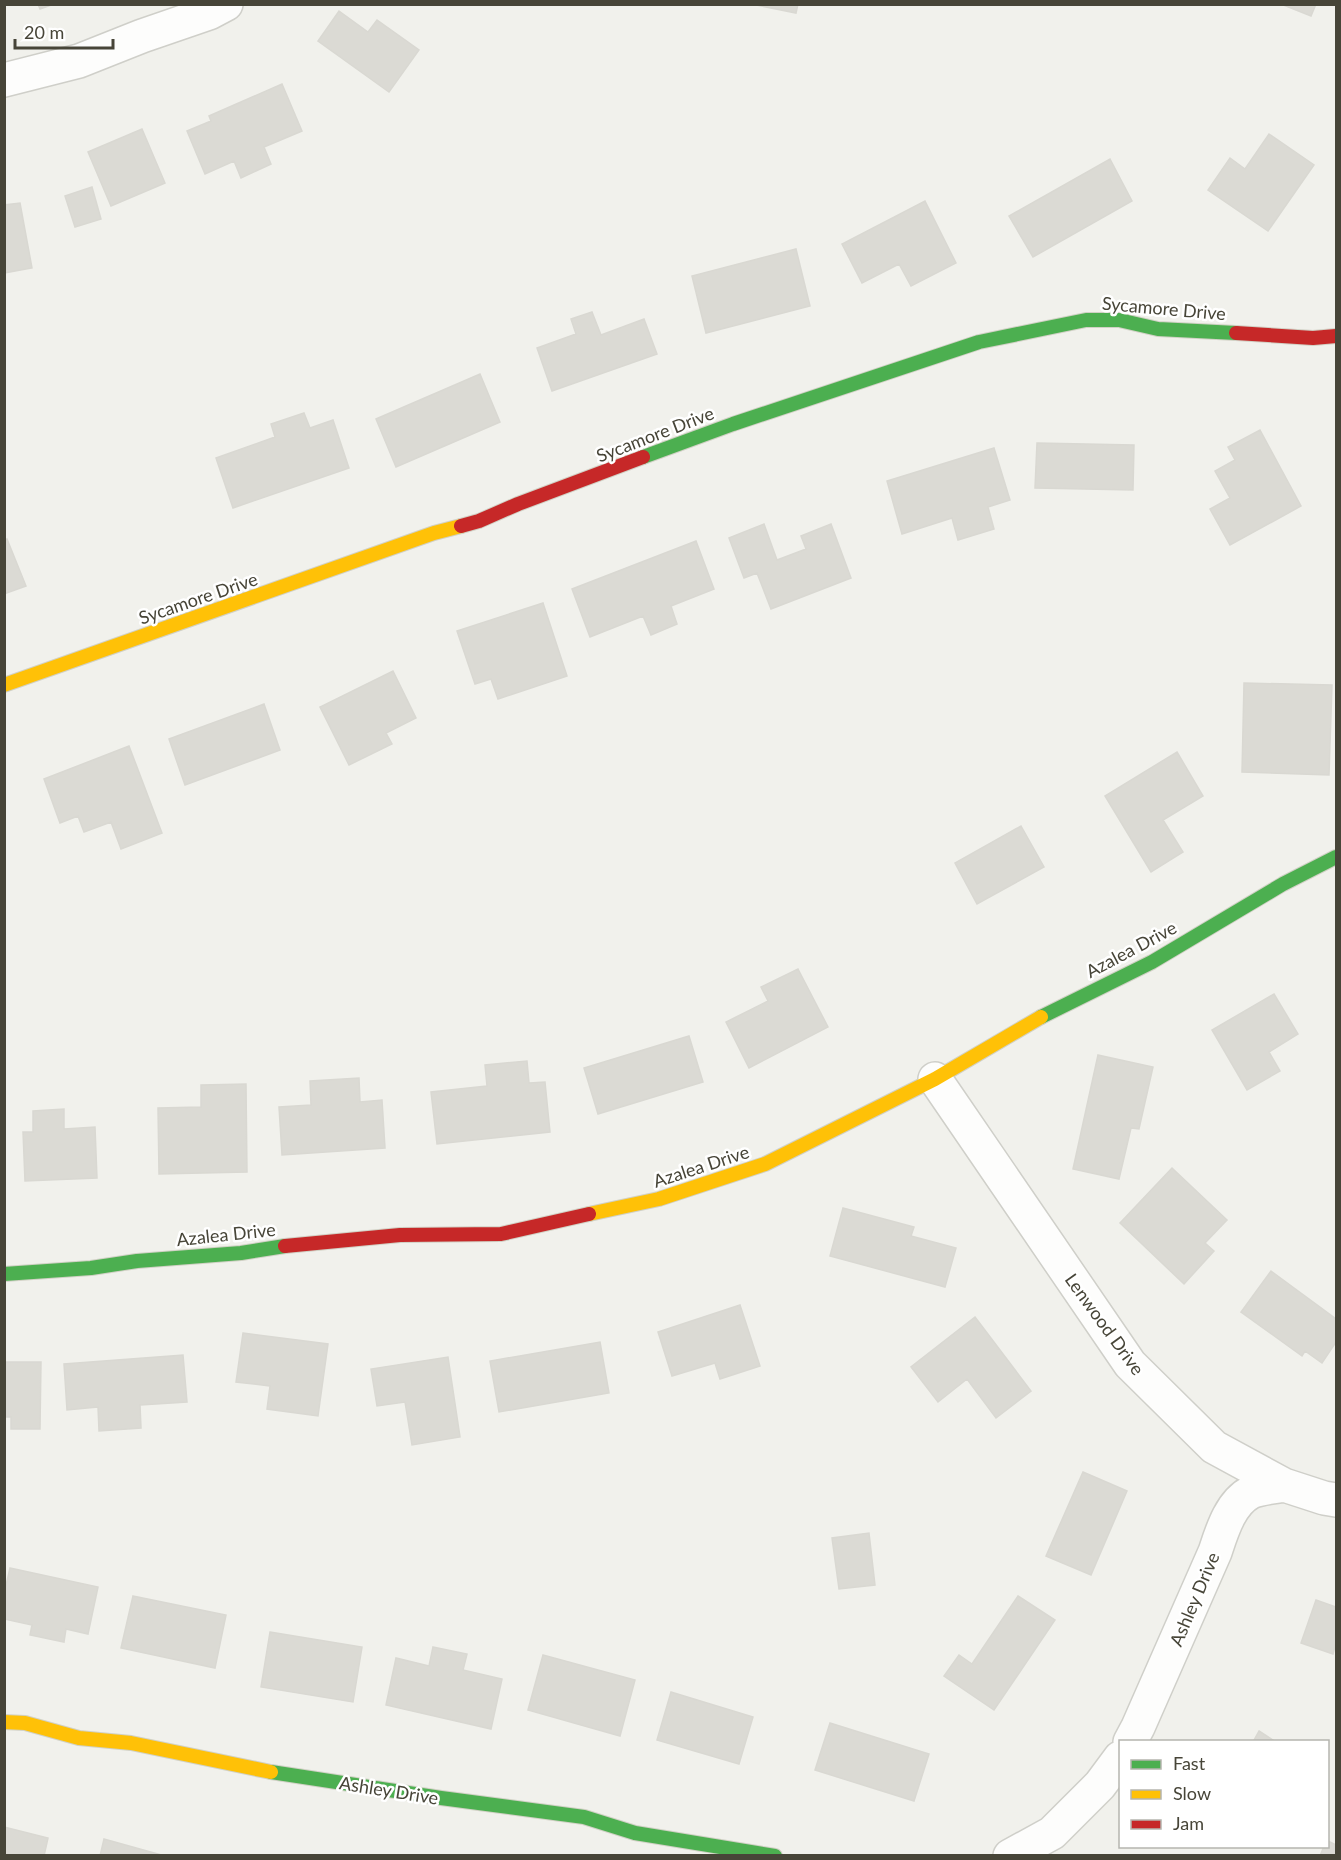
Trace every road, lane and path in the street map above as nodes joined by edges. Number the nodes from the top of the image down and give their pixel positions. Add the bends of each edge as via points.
1 (226, 4) edge
2 (4, 80) edge
3 (1336, 336) edge
4 (4, 685) edge
5 (1336, 857) edge
6 (935, 1079) junction
7 (4, 1274) edge
8 (1284, 1485) junction
9 (1336, 1500) edge
10 (4, 1722) edge
11 (1131, 1740) edge
12 (1119, 1759) edge
13 (775, 1856) edge
14 (1010, 1856) edge

1 - 2 street via 79,61
3 - 4 street, Sycamore Drive via 1158,329 1119,320 1086,320 979,342 733,423 479,521 434,533
5 - 6 street, Azalea Drive via 1152,962 1057,1008
6 - 7 street, Azalea Drive via 765,1164 659,1199 501,1234 400,1235
6 - 8 street, Lenwood Drive via 1130,1364 1214,1447
8 - 9 street, Lenwood Drive
8 - 11 street, Ashley Drive via 1251,1492 1235,1507
10 - 13 street, Ashley Drive via 288,1775 584,1816 635,1833
12 - 14 street via 1100,1785 1052,1833

